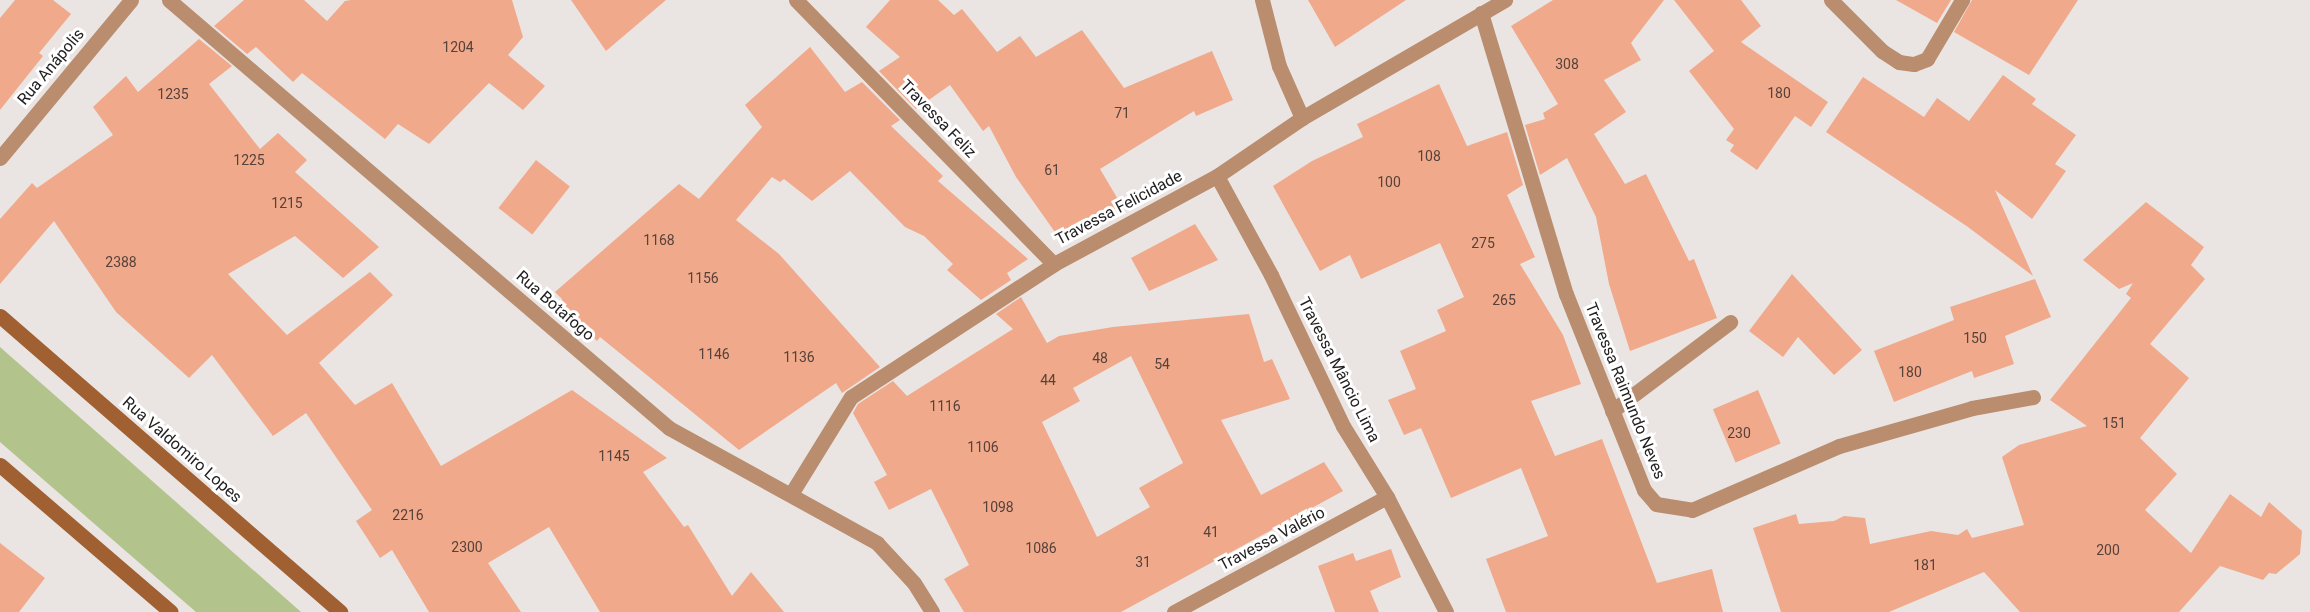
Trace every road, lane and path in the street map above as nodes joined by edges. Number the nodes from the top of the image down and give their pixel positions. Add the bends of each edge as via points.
1 (130, 0) edge
2 (170, 0) edge
3 (796, 0) edge
4 (1262, 0) edge
5 (1505, 0) edge
6 (1831, 0) edge
7 (1962, 0) edge
8 (1481, 13) junction
9 (1302, 118) junction
10 (0, 158) edge
11 (1217, 176) junction
12 (1054, 264) junction
13 (0, 316) edge
14 (1730, 322) dead end
15 (2033, 397) dead end
16 (1612, 411) junction
17 (0, 465) edge
18 (791, 494) junction
19 (1387, 498) junction
20 (171, 612) edge
21 (340, 612) edge
22 (932, 612) edge
23 (1174, 612) edge
24 (1446, 612) edge

1 - 10 street, Rua Anápolis
2 - 18 street, Rua Botafogo via 669,428
3 - 12 street, Travessa Feliz
4 - 9 street via 1280,66
5 - 8 street, Travessa Felicidade
6 - 7 street via 1882,51 1899,62 1914,64 1927,59
8 - 9 street, Travessa Felicidade
8 - 16 street, Travessa Raimundo Neves via 1566,294
9 - 11 street, Travessa Felicidade
11 - 12 street, Travessa Felicidade
11 - 19 street, Travessa Mâncio Lima via 1271,275 1343,426
12 - 18 street, Travessa Felicidade via 851,397
13 - 21 street, Rua Valdomiro Lopes
14 - 16 street
15 - 16 street, Travessa Raimundo Neves via 1972,408 1839,446 1692,510 1656,504 1644,490
17 - 20 street
18 - 22 street, Rua Botafogo via 877,543 914,584
19 - 23 street, Travessa Valério
19 - 24 street, Travessa Mâncio Lima

